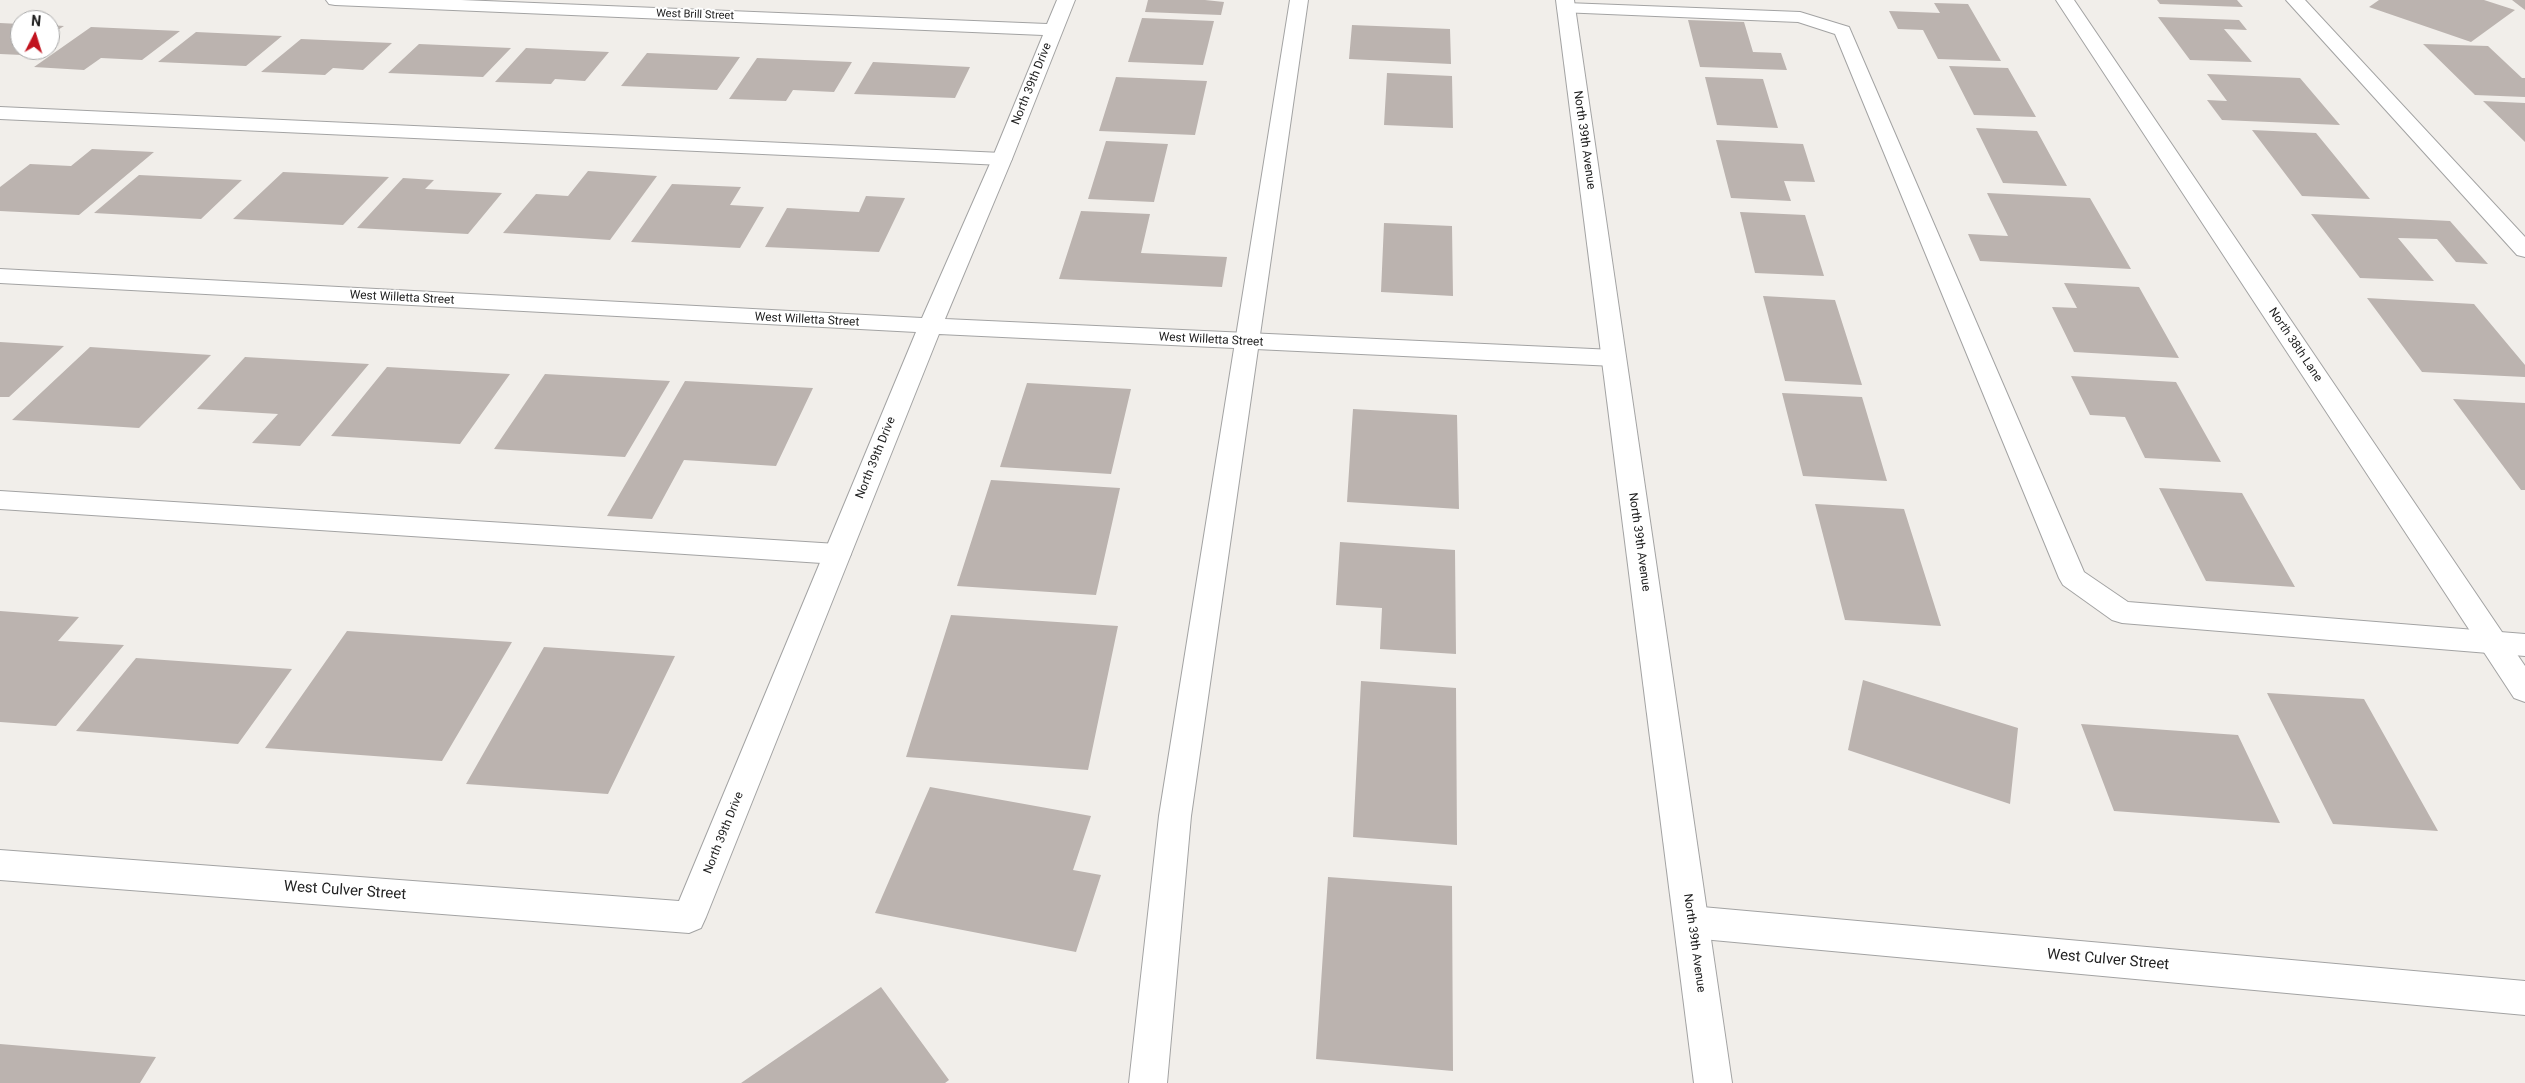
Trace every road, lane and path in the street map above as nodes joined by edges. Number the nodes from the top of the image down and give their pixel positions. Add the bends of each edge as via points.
1 (335, 0) edge
2 (1066, 0) edge
3 (1299, 0) edge
4 (2065, 0) edge
5 (2295, 0) edge
6 (1566, 4) edge
7 (1054, 30) junction
8 (0, 113) edge
9 (1002, 159) junction
10 (2525, 250) edge
11 (0, 276) edge
12 (930, 326) junction
13 (1248, 342) junction
14 (1614, 358) junction
15 (0, 500) edge
16 (837, 554) junction
17 (2493, 644) junction
18 (2525, 645) edge
19 (2525, 690) edge
20 (0, 865) edge
21 (690, 917) joint
22 (1691, 922) junction
23 (2525, 998) edge
24 (1148, 1083) edge
25 (1713, 1083) edge

1 - 7 street, West Brill Street
2 - 7 street, North 39th Drive
3 - 13 street
4 - 17 street, North 38th Lane
5 - 10 street
6 - 14 street, North 39th Avenue
6 - 17 street via 1800,17 1843,30 2073,578 2105,601 2122,612
7 - 9 street, North 39th Drive
8 - 9 street
9 - 12 street, North 39th Drive
11 - 12 street, West Willetta Street
12 - 13 street, West Willetta Street
12 - 16 street, North 39th Drive
13 - 14 street, West Willetta Street
13 - 24 street via 1175,816
14 - 22 street, North 39th Avenue
15 - 16 street
16 - 21 street, North 39th Drive
17 - 18 street
17 - 19 street, North 38th Lane
20 - 21 street, West Culver Street
22 - 23 street, West Culver Street
22 - 25 street, North 39th Avenue

